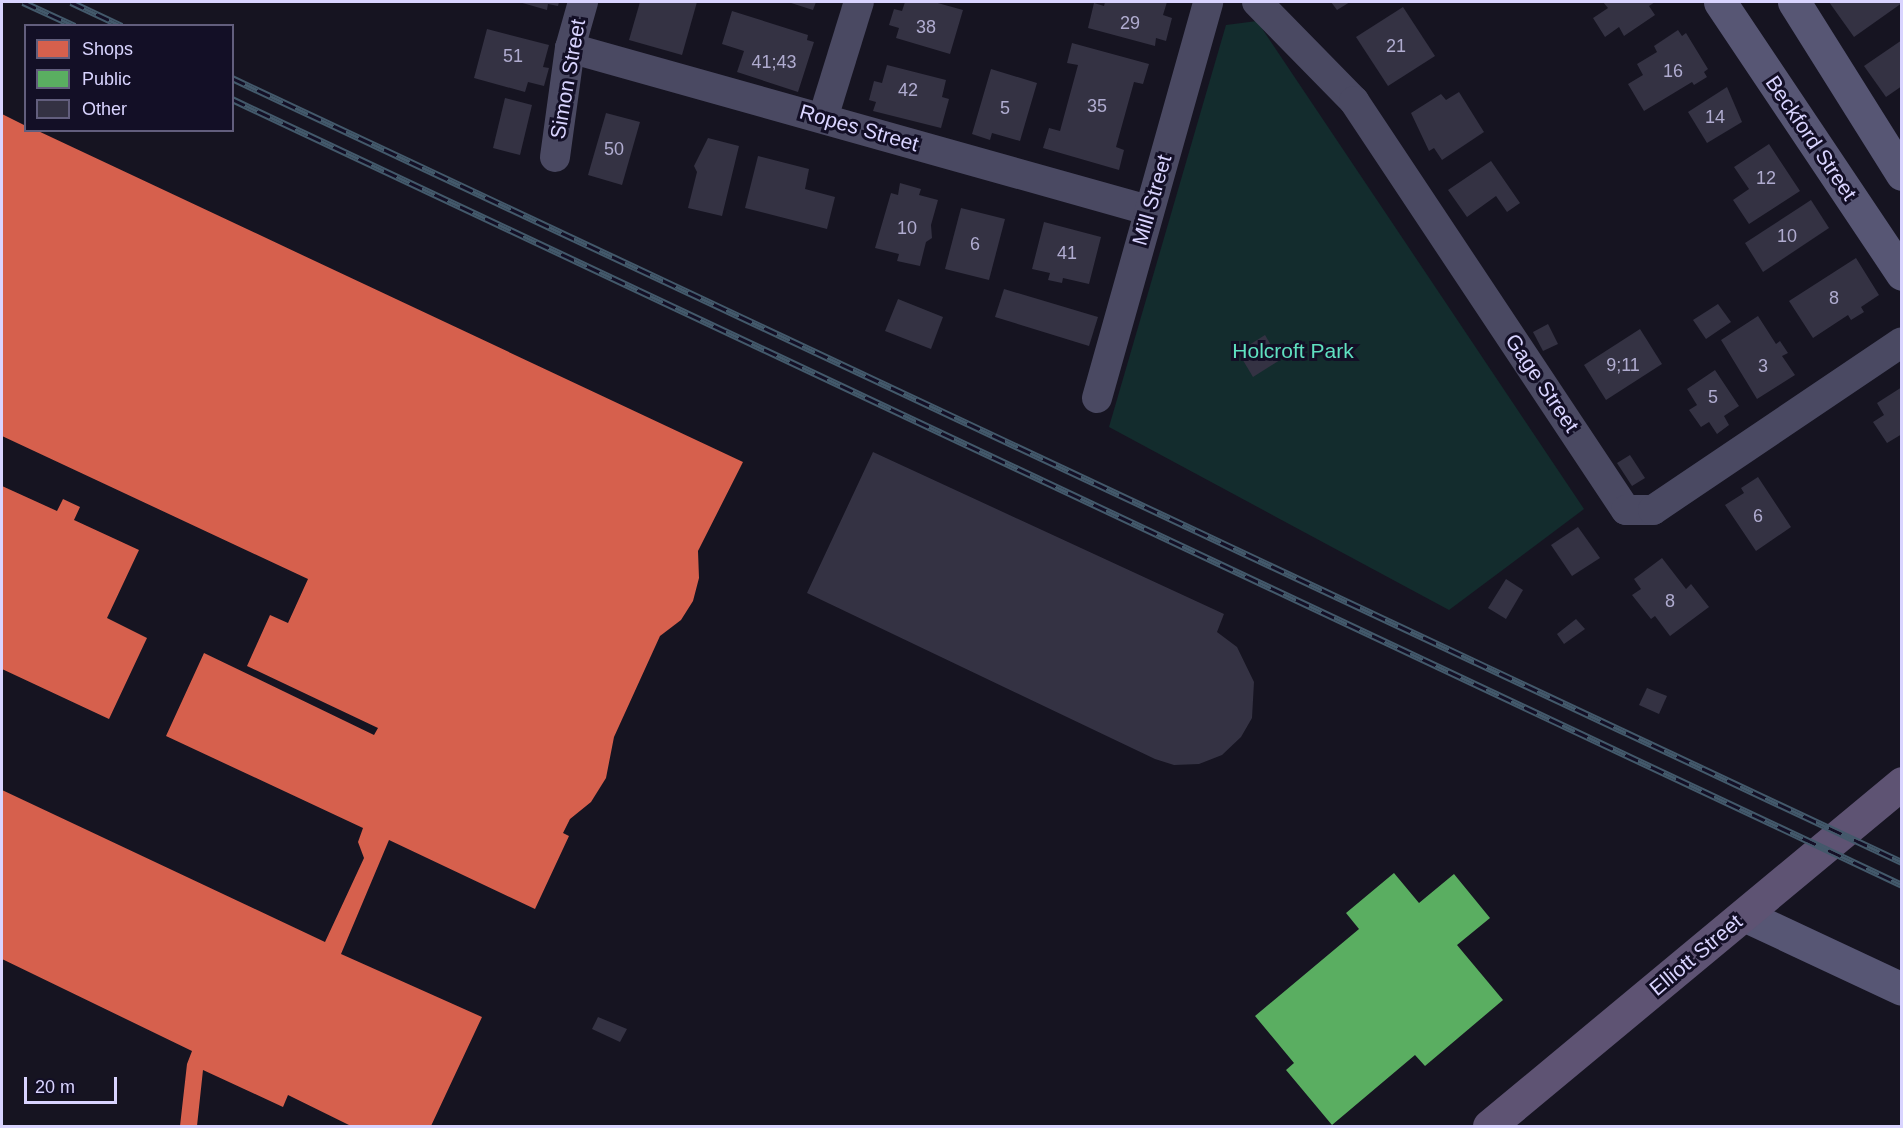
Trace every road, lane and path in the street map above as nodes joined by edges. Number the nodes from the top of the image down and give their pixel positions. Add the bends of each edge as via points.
1 (583, 2) edge
2 (859, 2) edge
3 (1208, 2) edge
4 (1257, 2) edge
5 (1720, 2) edge
6 (1794, 2) edge
7 (570, 48) junction
8 (823, 118) junction
9 (555, 158) dead end
10 (1902, 174) edge
11 (1148, 210) junction
12 (1902, 274) edge
13 (1902, 342) edge
14 (1097, 398) dead end
15 (1902, 783) edge
16 (1744, 915) junction
17 (1902, 989) edge
18 (1489, 1126) edge

1 - 7 street, Simon Street
2 - 8 street
3 - 11 street, Mill Street
4 - 13 street, Gage Street via 1354,101 1626,510 1653,510
5 - 12 street, Beckford Street
6 - 10 street
7 - 8 street, Ropes Street
7 - 9 street, Simon Street
8 - 11 street, Ropes Street
11 - 14 street, Mill Street
15 - 16 main road, Elliott Street
16 - 17 street
16 - 18 main road, Elliott Street

